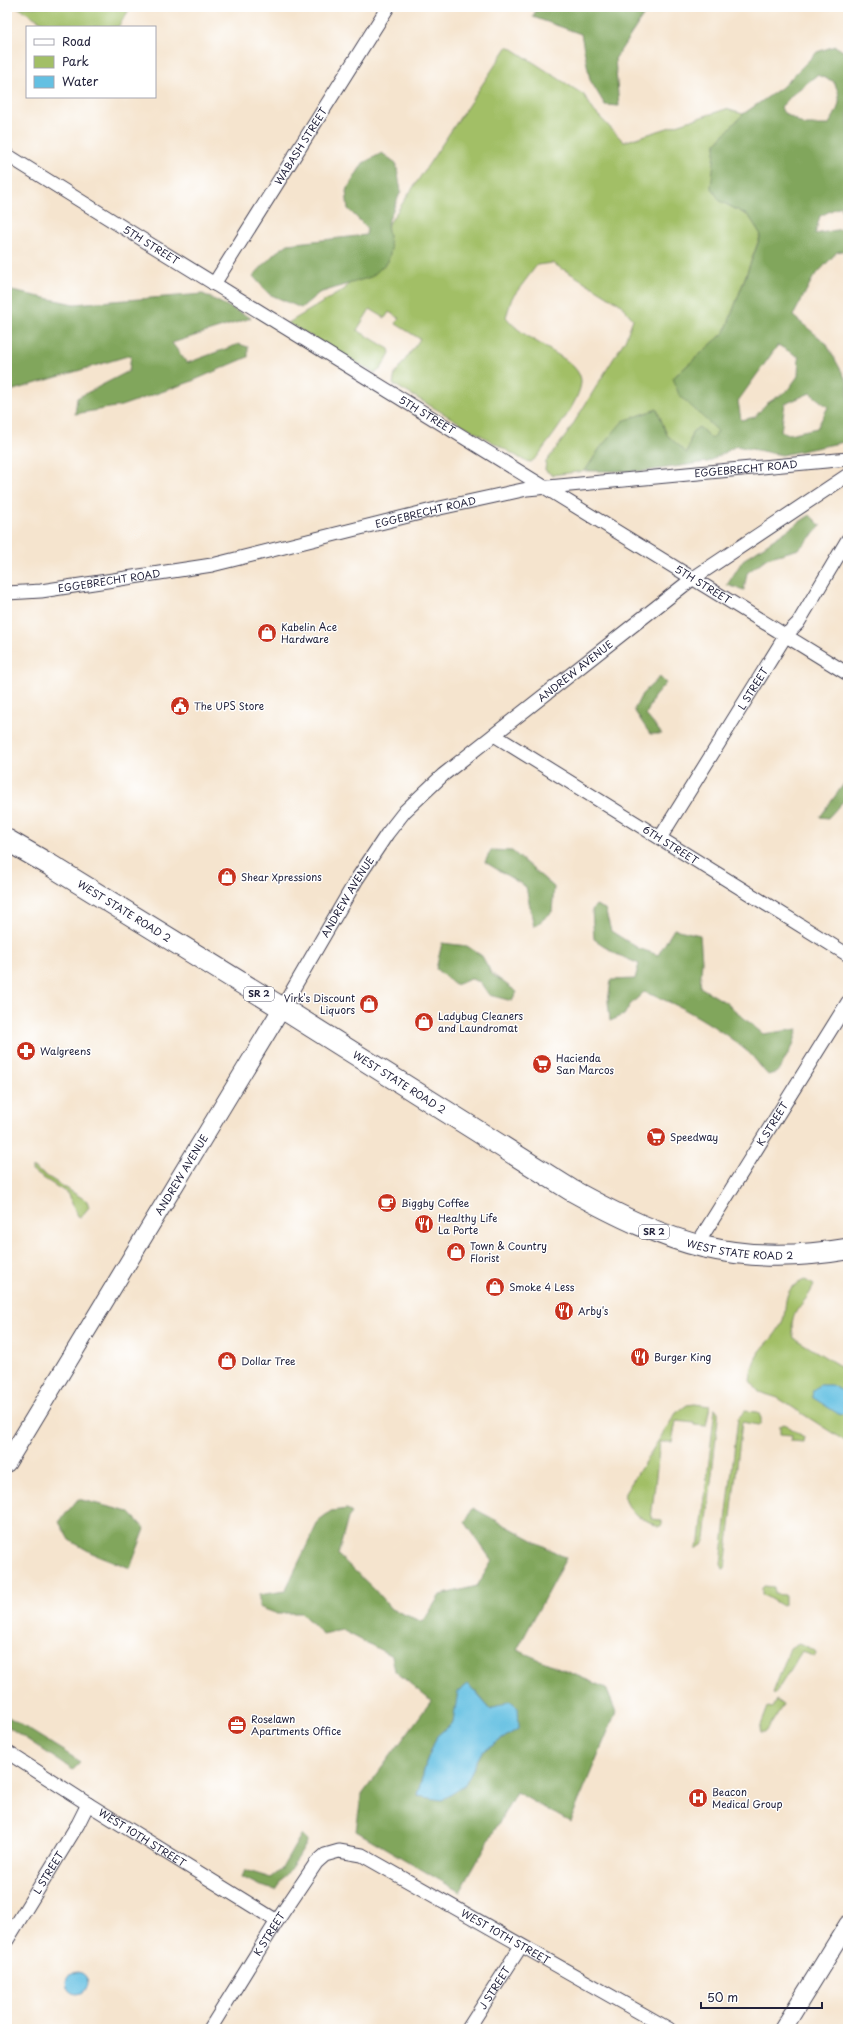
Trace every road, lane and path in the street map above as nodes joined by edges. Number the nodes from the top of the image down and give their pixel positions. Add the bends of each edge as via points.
1 (388, 7) edge
2 (7, 155) edge
3 (214, 284) junction
4 (848, 459) edge
5 (848, 475) edge
6 (547, 487) junction
7 (848, 539) edge
8 (692, 578) junction
9 (7, 593) edge
10 (786, 635) junction
11 (848, 674) edge
12 (494, 735) junction
13 (660, 838) junction
14 (7, 840) edge
15 (848, 955) edge
16 (848, 1002) edge
17 (282, 1008) junction
18 (696, 1246) junction
19 (848, 1249) edge
20 (7, 1462) edge
21 (7, 1752) edge
22 (88, 1804) junction
23 (339, 1850) joint
24 (278, 1921) junction
25 (848, 1924) edge
26 (7, 1940) edge
27 (521, 1946) junction
28 (210, 2029) edge
29 (468, 2029) edge
30 (669, 2029) edge
31 (783, 2029) edge

1 - 3 street, WABASH STREET
2 - 3 street, 5TH STREET
3 - 6 street, 5TH STREET
4 - 6 street, EGGEBRECHT ROAD
5 - 8 street, ANDREW AVENUE
6 - 8 street, 5TH STREET
6 - 9 street, EGGEBRECHT ROAD via 440,508 212,565 41,591
7 - 10 street, L STREET via 798,622
8 - 10 street, 5TH STREET
8 - 12 street, ANDREW AVENUE
10 - 11 street, 5TH STREET
10 - 13 street, L STREET
12 - 13 street, 6TH STREET
12 - 17 street, ANDREW AVENUE via 443,774 405,811 387,834 357,879
13 - 15 street, 6TH STREET
14 - 17 main road, WEST STATE ROAD 2 / SR 2
16 - 18 street, K STREET
17 - 18 main road, WEST STATE ROAD 2 / SR 2 via 571,1190 653,1232
17 - 20 street, ANDREW AVENUE
18 - 19 main road, WEST STATE ROAD 2 / SR 2 via 773,1257 816,1255
21 - 22 street, WEST 10TH STREET
22 - 24 street, WEST 10TH STREET
22 - 26 street, L STREET
23 - 24 street, K STREET via 321,1858
23 - 27 street, WEST 10TH STREET via 362,1855
24 - 28 street, K STREET
25 - 31 street
27 - 29 street, J STREET
27 - 30 street, WEST 10TH STREET

